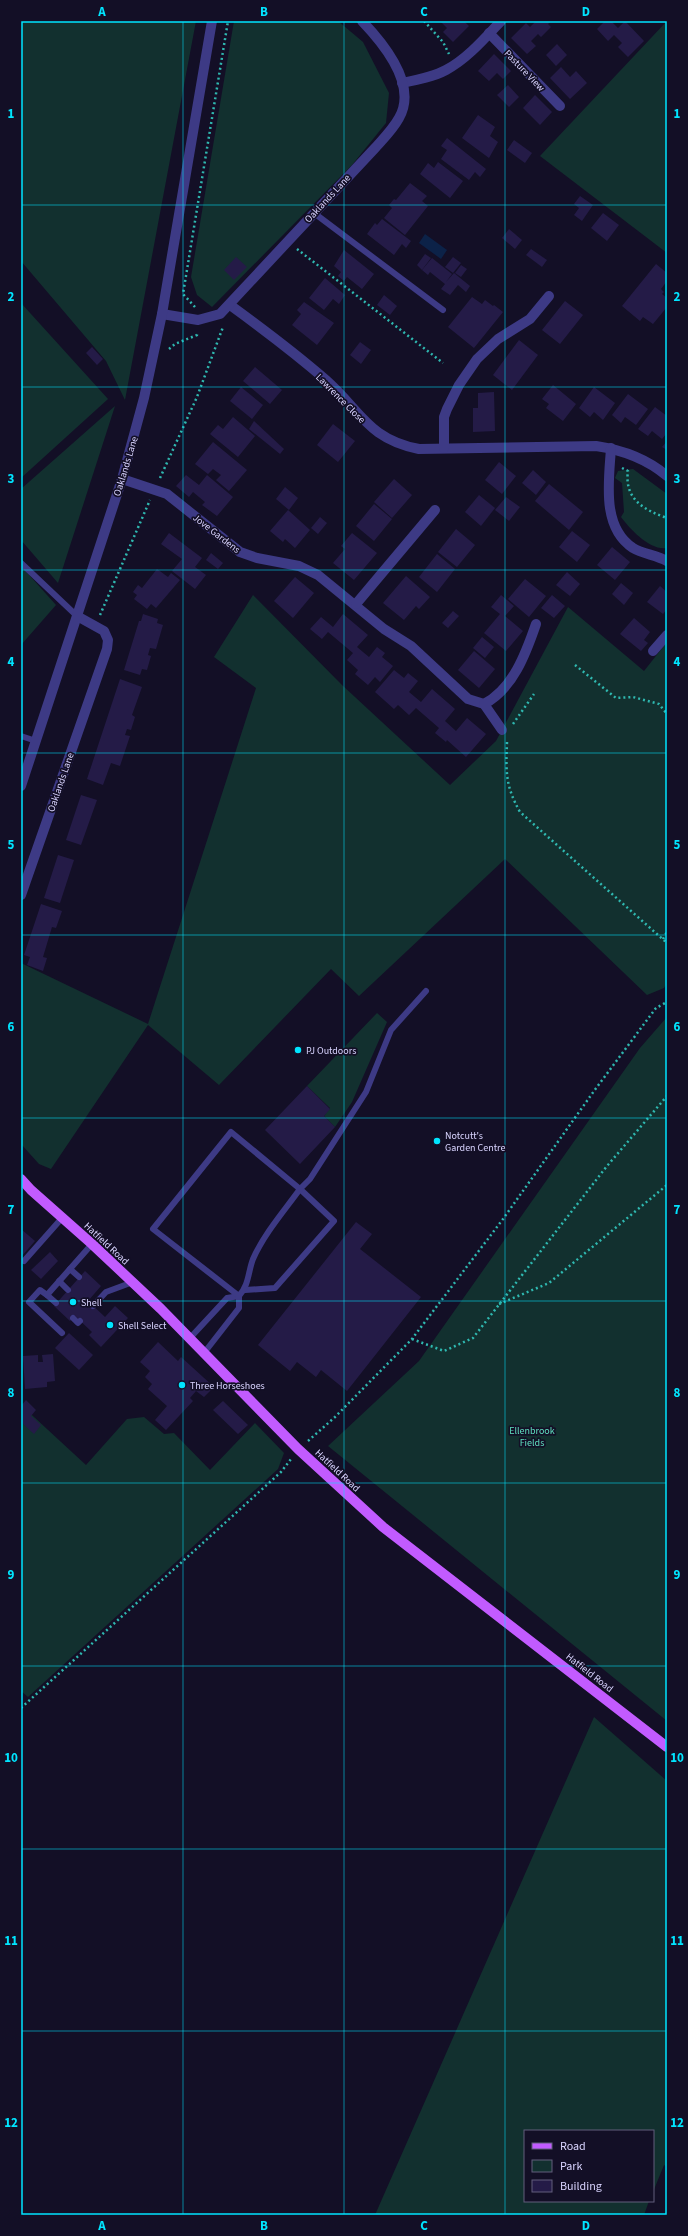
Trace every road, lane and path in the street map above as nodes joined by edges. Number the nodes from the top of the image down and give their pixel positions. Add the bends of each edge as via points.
1 (212, 21) edge
2 (228, 21) edge
3 (362, 21) edge
4 (424, 21) edge
5 (501, 21) edge
6 (489, 33) junction
7 (454, 65) junction
8 (402, 83) junction
9 (560, 106) dead end
10 (314, 213) junction
11 (287, 241) junction
12 (549, 296) dead end
13 (230, 305) junction
14 (443, 310) dead end
15 (162, 314) junction
16 (242, 314) junction
17 (198, 320) junction
18 (168, 355) dead end
19 (443, 363) dead end
20 (444, 448) junction
21 (612, 448) junction
22 (621, 468) dead end
23 (667, 476) edge
24 (122, 479) junction
25 (154, 489) junction
26 (435, 510) dead end
27 (667, 518) edge
28 (667, 561) edge
29 (21, 563) edge
30 (356, 604) junction
31 (77, 616) junction
32 (536, 624) dead end
33 (96, 625) junction
34 (667, 635) edge
35 (653, 651) dead end
36 (575, 665) dead end
37 (534, 694) dead end
38 (484, 704) junction
39 (667, 714) edge
40 (503, 733) junction
41 (21, 736) edge
42 (36, 741) junction
43 (21, 786) edge
44 (21, 895) edge
45 (667, 932) edge
46 (663, 939) junction
47 (667, 943) edge
48 (426, 991) dead end
49 (667, 1002) edge
50 (667, 1096) edge
51 (21, 1179) edge
52 (667, 1184) edge
53 (300, 1189) junction
54 (62, 1218) junction
55 (92, 1244) junction
56 (24, 1261) dead end
57 (70, 1269) junction
58 (79, 1277) dead end
59 (59, 1281) junction
60 (132, 1282) junction
61 (68, 1290) dead end
62 (245, 1290) junction
63 (96, 1292) dead end
64 (47, 1295) junction
65 (239, 1296) junction
66 (101, 1297) junction
67 (56, 1303) dead end
68 (499, 1304) junction
69 (93, 1306) dead end
70 (73, 1318) dead end
71 (80, 1320) dead end
72 (62, 1333) dead end
73 (190, 1338) junction
74 (412, 1339) junction
75 (204, 1353) junction
76 (298, 1449) junction
77 (21, 1708) edge
78 (667, 1748) edge

1 - 15 street, Oaklands Lane
2 - 17 path via 183,294 198,310
3 - 8 street, Oaklands Lane via 397,68
4 - 7 path via 444,42
5 - 6 street
6 - 7 street
6 - 9 street, Pasture View
7 - 8 street via 432,76
8 - 10 street, Oaklands Lane via 404,100 399,117 376,147
10 - 11 street, Oaklands Lane
10 - 14 lane
11 - 13 street, Oaklands Lane
11 - 19 path
12 - 20 street via 530,319 498,339 473,365 459,385 444,417
13 - 16 street, Lawrence Close
13 - 17 street, Oaklands Lane via 220,314
15 - 17 street, Oaklands Lane
15 - 24 street, Oaklands Lane via 144,398
16 - 20 street, Lawrence Close via 326,380 381,436 419,449
16 - 25 path via 236,321 226,322 222,328 197,397
17 - 18 path via 197,336 172,345
20 - 21 street, Lawrence Close via 583,445
21 - 23 street, Lawrence Close via 644,459
21 - 28 street via 609,500 615,528 633,548
22 - 27 path via 628,471 629,489 635,501
24 - 25 street, Jove Gardens
24 - 31 street, Oaklands Lane
25 - 30 street, Jove Gardens via 175,499 240,552 308,570 327,581
25 - 33 path
26 - 30 street
29 - 31 lane
30 - 38 street, Jove Gardens via 384,629 411,646 468,699
31 - 33 street, Oaklands Lane
31 - 42 street, Oaklands Lane
32 - 38 street via 525,654 508,683
33 - 44 street, Oaklands Lane via 107,636 107,649
34 - 35 street
36 - 39 path via 616,698 633,697 659,704
37 - 40 path
38 - 40 street
40 - 46 path via 506,741 506,769 510,793 520,812
41 - 42 lane
42 - 43 street, Oaklands Lane
45 - 46 path
46 - 47 path
48 - 53 lane via 391,1030 366,1092 310,1179
49 - 74 path via 656,1008 503,1219
50 - 68 path via 607,1166
51 - 54 main road, Hatfield Road
52 - 68 path via 549,1283
53 - 62 lane via 275,1222 253,1259
53 - 62 lane via 334,1221 275,1288
53 - 65 lane via 231,1132 153,1229
54 - 55 main road, Hatfield Road
54 - 56 lane
55 - 57 lane
55 - 60 main road, Hatfield Road
57 - 58 lane
57 - 59 lane
59 - 61 lane
59 - 64 lane
60 - 66 lane via 106,1292
60 - 73 main road, Hatfield Road
62 - 65 lane
63 - 66 lane
64 - 67 lane
64 - 72 lane via 40,1290 29,1302
65 - 73 lane via 227,1298
65 - 75 lane via 239,1308
66 - 69 lane
68 - 74 path via 473,1338 444,1351
70 - 71 lane via 78,1323
73 - 75 main road, Hatfield Road
74 - 76 path via 335,1417
75 - 76 main road, Hatfield Road
76 - 77 path via 281,1472
76 - 78 main road, Hatfield Road via 383,1527

